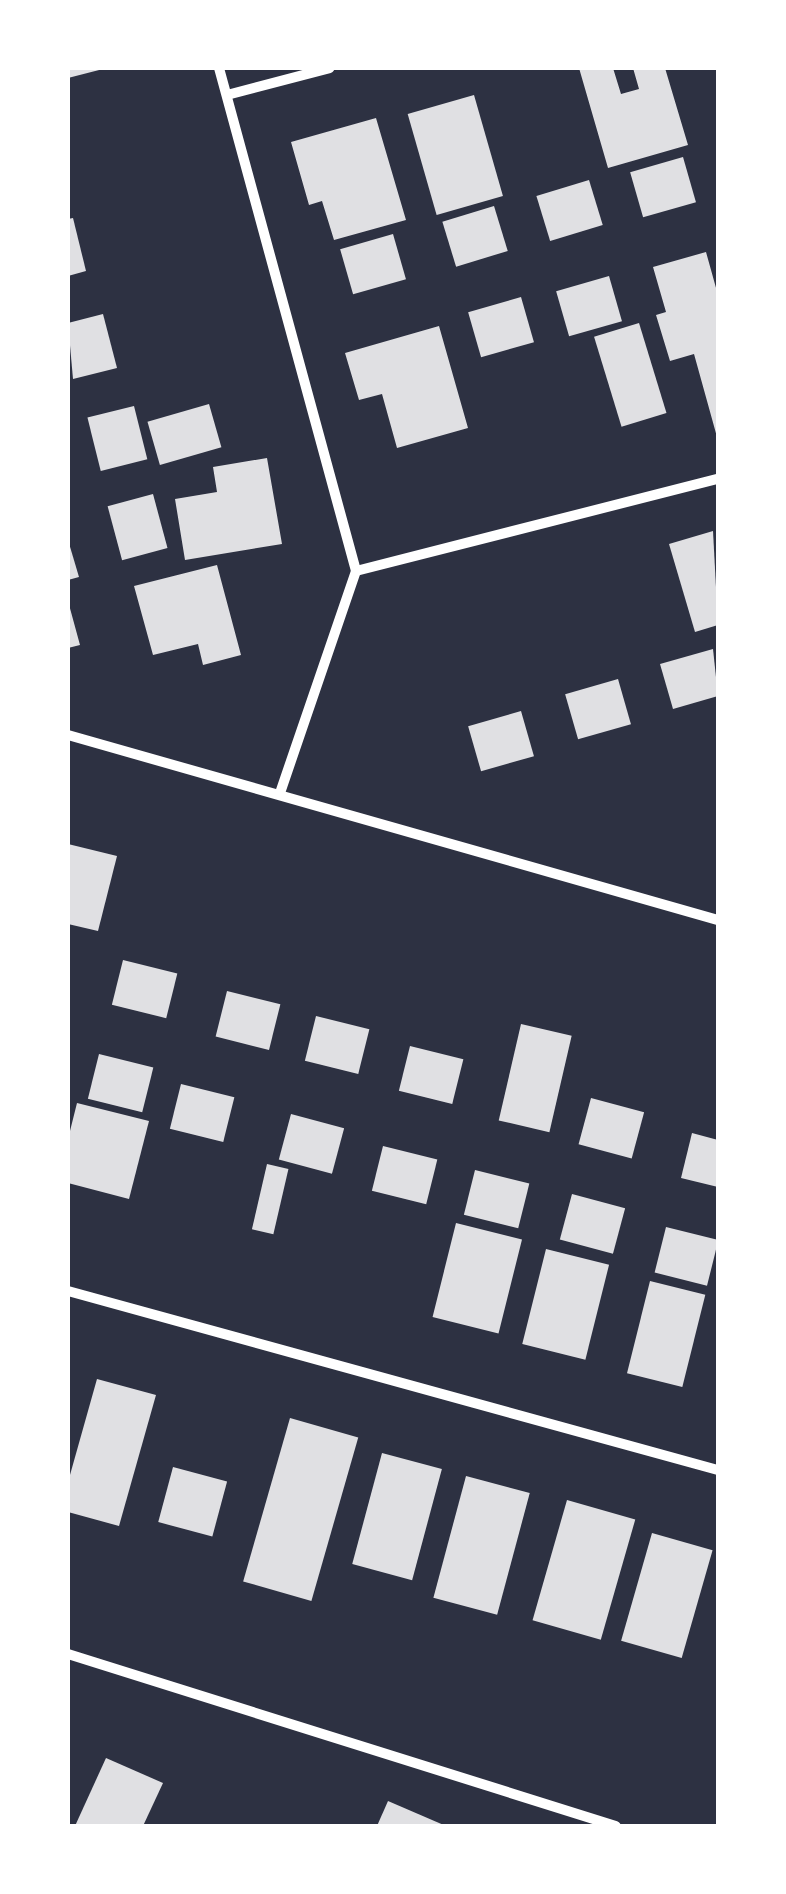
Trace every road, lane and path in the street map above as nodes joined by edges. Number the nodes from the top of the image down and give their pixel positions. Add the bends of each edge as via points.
1 (218, 68) edge
2 (330, 68) edge
3 (226, 95) junction
4 (718, 479) edge
5 (356, 571) junction
6 (68, 735) edge
7 (280, 792) junction
8 (718, 920) edge
9 (68, 1291) edge
10 (718, 1470) edge
11 (68, 1654) edge
12 (616, 1826) edge

1 - 3 street
2 - 3 street
3 - 5 street
4 - 5 street
5 - 7 street
6 - 7 street
7 - 8 street
9 - 10 street
11 - 12 street

